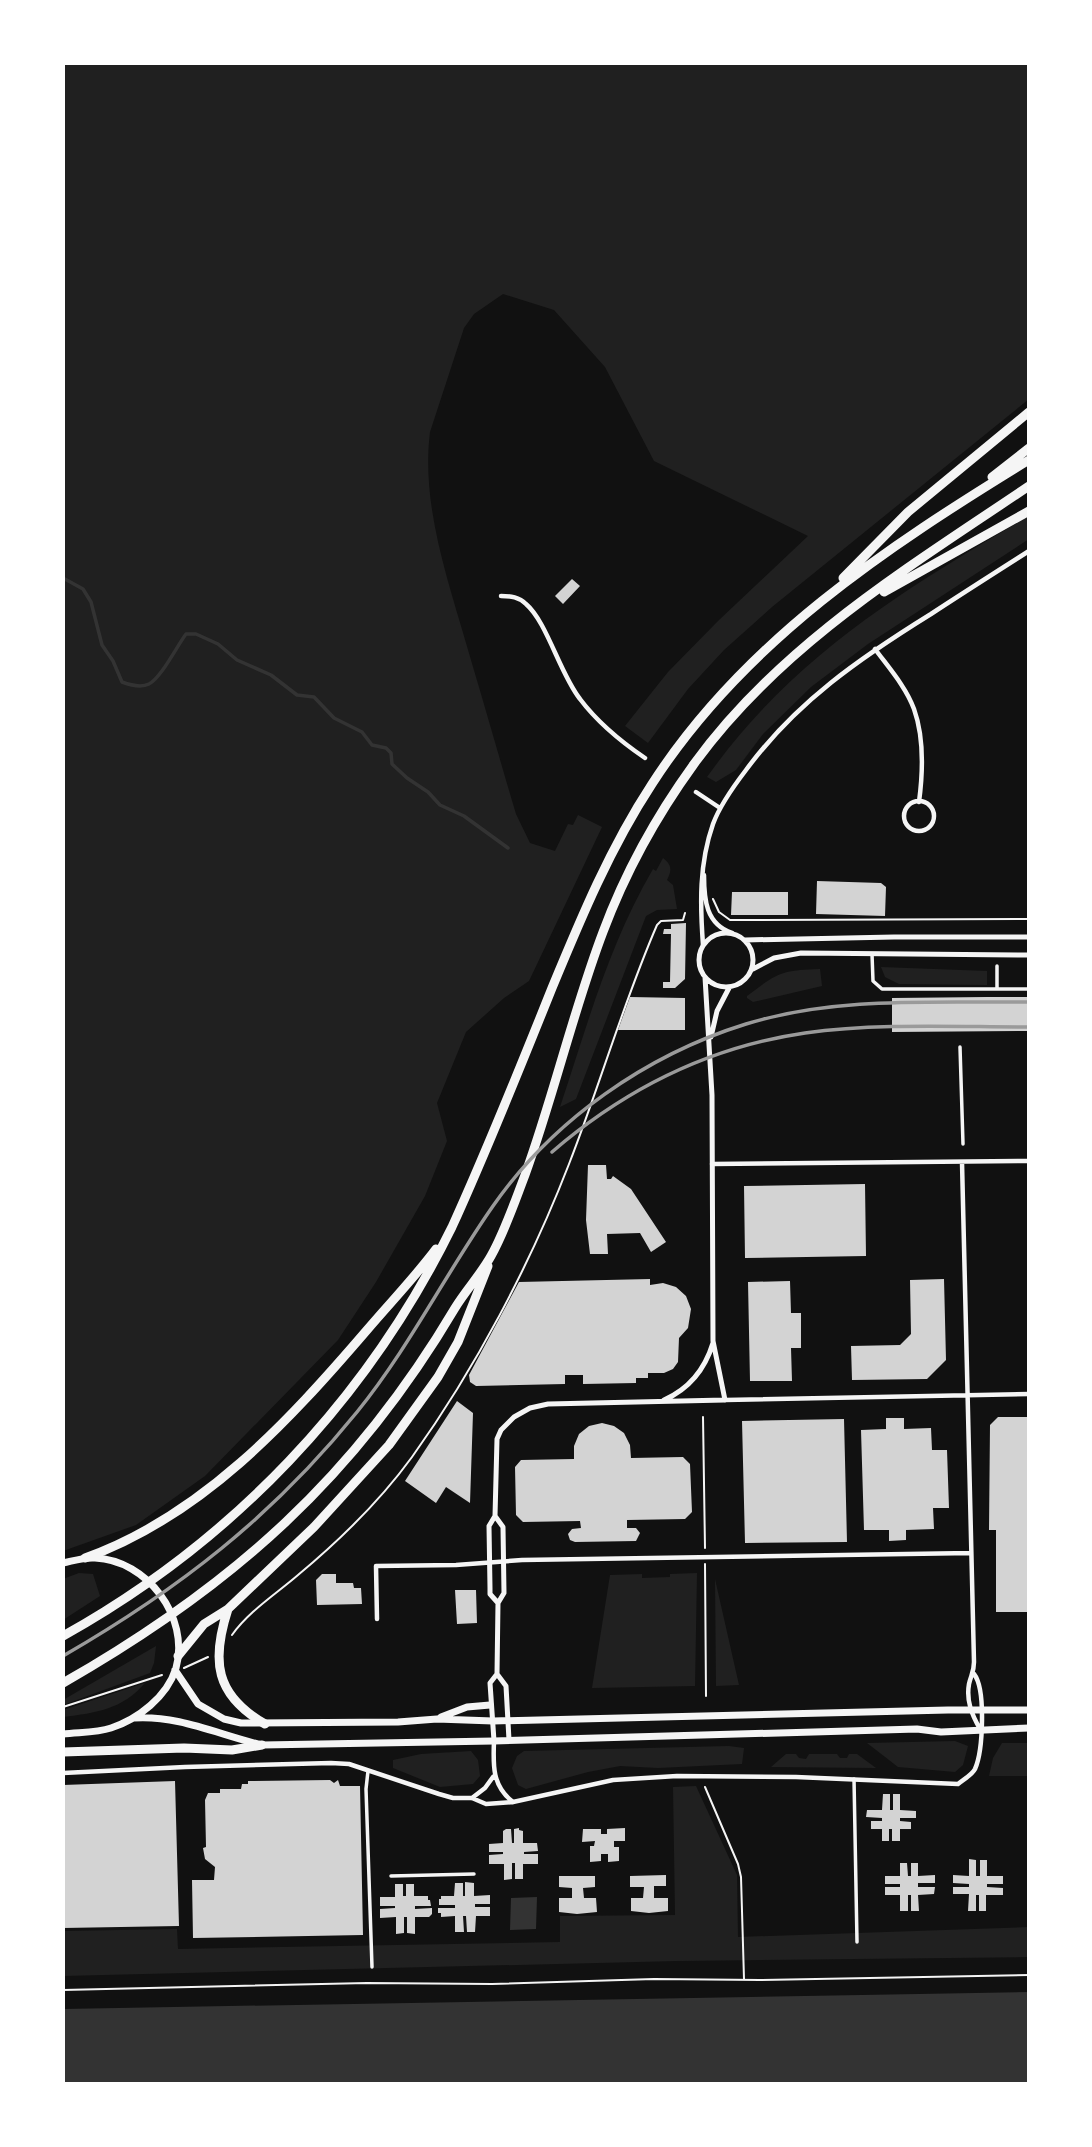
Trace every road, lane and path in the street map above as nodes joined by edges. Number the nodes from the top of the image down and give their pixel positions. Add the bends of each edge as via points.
1 (1029, 412) edge
2 (1029, 448) edge
3 (1029, 460) edge
4 (1029, 486) edge
5 (957, 504) junction
6 (1029, 511) edge
7 (1029, 551) edge
8 (501, 596) dead end
9 (826, 597) junction
10 (863, 602) junction
11 (875, 649) junction
12 (645, 758) dead end
13 (696, 792) dead end
14 (919, 802) junction
15 (720, 808) junction
16 (705, 856) junction
17 (713, 899) dead end
18 (685, 913) dead end
19 (1029, 919) edge
20 (732, 933) junction
21 (1029, 937) edge
22 (746, 940) junction
23 (704, 945) junction
24 (872, 954) junction
25 (1029, 956) edge
26 (997, 966) dead end
27 (753, 969) junction
28 (705, 977) junction
29 (729, 988) junction
30 (997, 989) junction
31 (1029, 989) edge
32 (709, 1047) junction
33 (961, 1047) dead end
34 (963, 1144) dead end
35 (1029, 1161) edge
36 (962, 1162) junction
37 (712, 1164) junction
38 (452, 1227) junction
39 (491, 1257) junction
40 (713, 1341) junction
41 (467, 1372) dead end
42 (1029, 1394) edge
43 (967, 1396) junction
44 (725, 1400) junction
45 (661, 1401) junction
46 (495, 1516) junction
47 (971, 1553) junction
48 (85, 1558) junction
49 (504, 1561) junction
50 (488, 1562) junction
51 (63, 1563) edge
52 (498, 1603) junction
53 (228, 1609) junction
54 (377, 1619) dead end
55 (63, 1636) edge
56 (178, 1656) junction
57 (175, 1670) junction
58 (498, 1674) junction
59 (974, 1675) junction
60 (63, 1683) edge
61 (490, 1705) junction
62 (969, 1710) junction
63 (981, 1710) junction
64 (1029, 1710) edge
65 (134, 1718) junction
66 (437, 1719) junction
67 (508, 1720) junction
68 (492, 1721) junction
69 (265, 1724) junction
70 (1029, 1728) edge
71 (981, 1730) junction
72 (63, 1734) edge
73 (509, 1740) junction
74 (494, 1741) junction
75 (262, 1745) junction
76 (63, 1752) edge
77 (368, 1771) junction
78 (63, 1773) edge
79 (494, 1777) junction
80 (854, 1779) junction
81 (705, 1787) dead end
82 (472, 1798) junction
83 (513, 1802) junction
84 (474, 1874) dead end
85 (391, 1876) dead end
86 (857, 1942) dead end
87 (372, 1967) dead end
88 (1029, 1975) edge
89 (744, 1980) junction
90 (63, 1990) edge

1 - 9 highway via 908,512
2 - 5 highway
3 - 5 highway
4 - 10 highway
5 - 9 highway
6 - 10 highway
7 - 11 street
8 - 12 street via 517,598 530,608 579,699 612,734
9 - 38 highway via 729,684 638,806 579,923
10 - 39 highway via 816,635 737,711 693,765 647,839 604,930 533,1152
11 - 14 street via 913,707 919,730
11 - 15 street via 784,724
13 - 15 street
14 - 14 street via 931,808 934,816 928,828 919,831 910,828 905,814 909,805
15 - 16 street
16 - 20 street via 708,910 717,926
16 - 23 street via 701,882
17 - 19 path via 719,912 730,920
18 - 41 path via 684,920 657,925 569,1165 520,1273
20 - 22 street
20 - 23 street via 719,934
21 - 22 street
22 - 27 street via 753,954
23 - 28 street via 699,961
24 - 25 street
24 - 27 street via 790,954
24 - 30 street via 873,981 882,989
26 - 30 street
27 - 29 street via 742,983
28 - 29 street via 716,986
28 - 32 street
29 - 32 street via 717,1011
30 - 31 street
32 - 37 street
33 - 34 street
35 - 36 street
36 - 37 street
36 - 43 street
37 - 40 street
38 - 48 highway via 323,1382 254,1451 173,1513
38 - 55 highway via 380,1351 293,1459 179,1561
39 - 53 highway via 458,1342 398,1434 337,1503
39 - 60 highway via 387,1410 303,1507 192,1602
40 - 44 street
40 - 45 street via 699,1373 682,1390
42 - 43 street
43 - 44 street
43 - 47 street
44 - 45 street
45 - 46 street via 548,1404 514,1417 497,1439
46 - 49 street via 503,1527
46 - 50 street via 489,1526
47 - 49 street
47 - 59 street
48 - 51 main road
48 - 56 main road via 133,1569 153,1585 167,1605
49 - 50 street
49 - 52 street via 503,1593
50 - 52 street via 491,1594
50 - 54 street via 376,1566
52 - 58 street
53 - 56 highway via 210,1619
53 - 69 highway via 219,1637 221,1675 237,1701
56 - 57 main road
57 - 65 main road via 153,1704
57 - 69 main road via 198,1704 224,1719
58 - 61 street via 490,1683
58 - 67 street via 506,1686
59 - 62 street
59 - 63 street via 979,1681
61 - 66 main road via 467,1707
61 - 68 street
62 - 63 main road
62 - 67 main road
62 - 71 street
63 - 64 main road
63 - 71 street
65 - 72 main road via 110,1729
65 - 75 main road via 171,1718
66 - 68 main road
66 - 69 main road
67 - 68 main road
67 - 73 street
68 - 74 street
70 - 71 main road
71 - 73 main road
71 - 80 street via 974,1771 958,1784
73 - 74 main road
74 - 75 main road
74 - 79 street
75 - 76 highway via 232,1750
77 - 78 street via 349,1765 288,1763
77 - 82 street via 453,1798
77 - 87 street
79 - 82 street
79 - 83 street
80 - 83 street via 677,1776 613,1780
80 - 86 street
81 - 89 path via 741,1877
82 - 83 street via 486,1804
84 - 85 street
88 - 89 path
89 - 90 path

